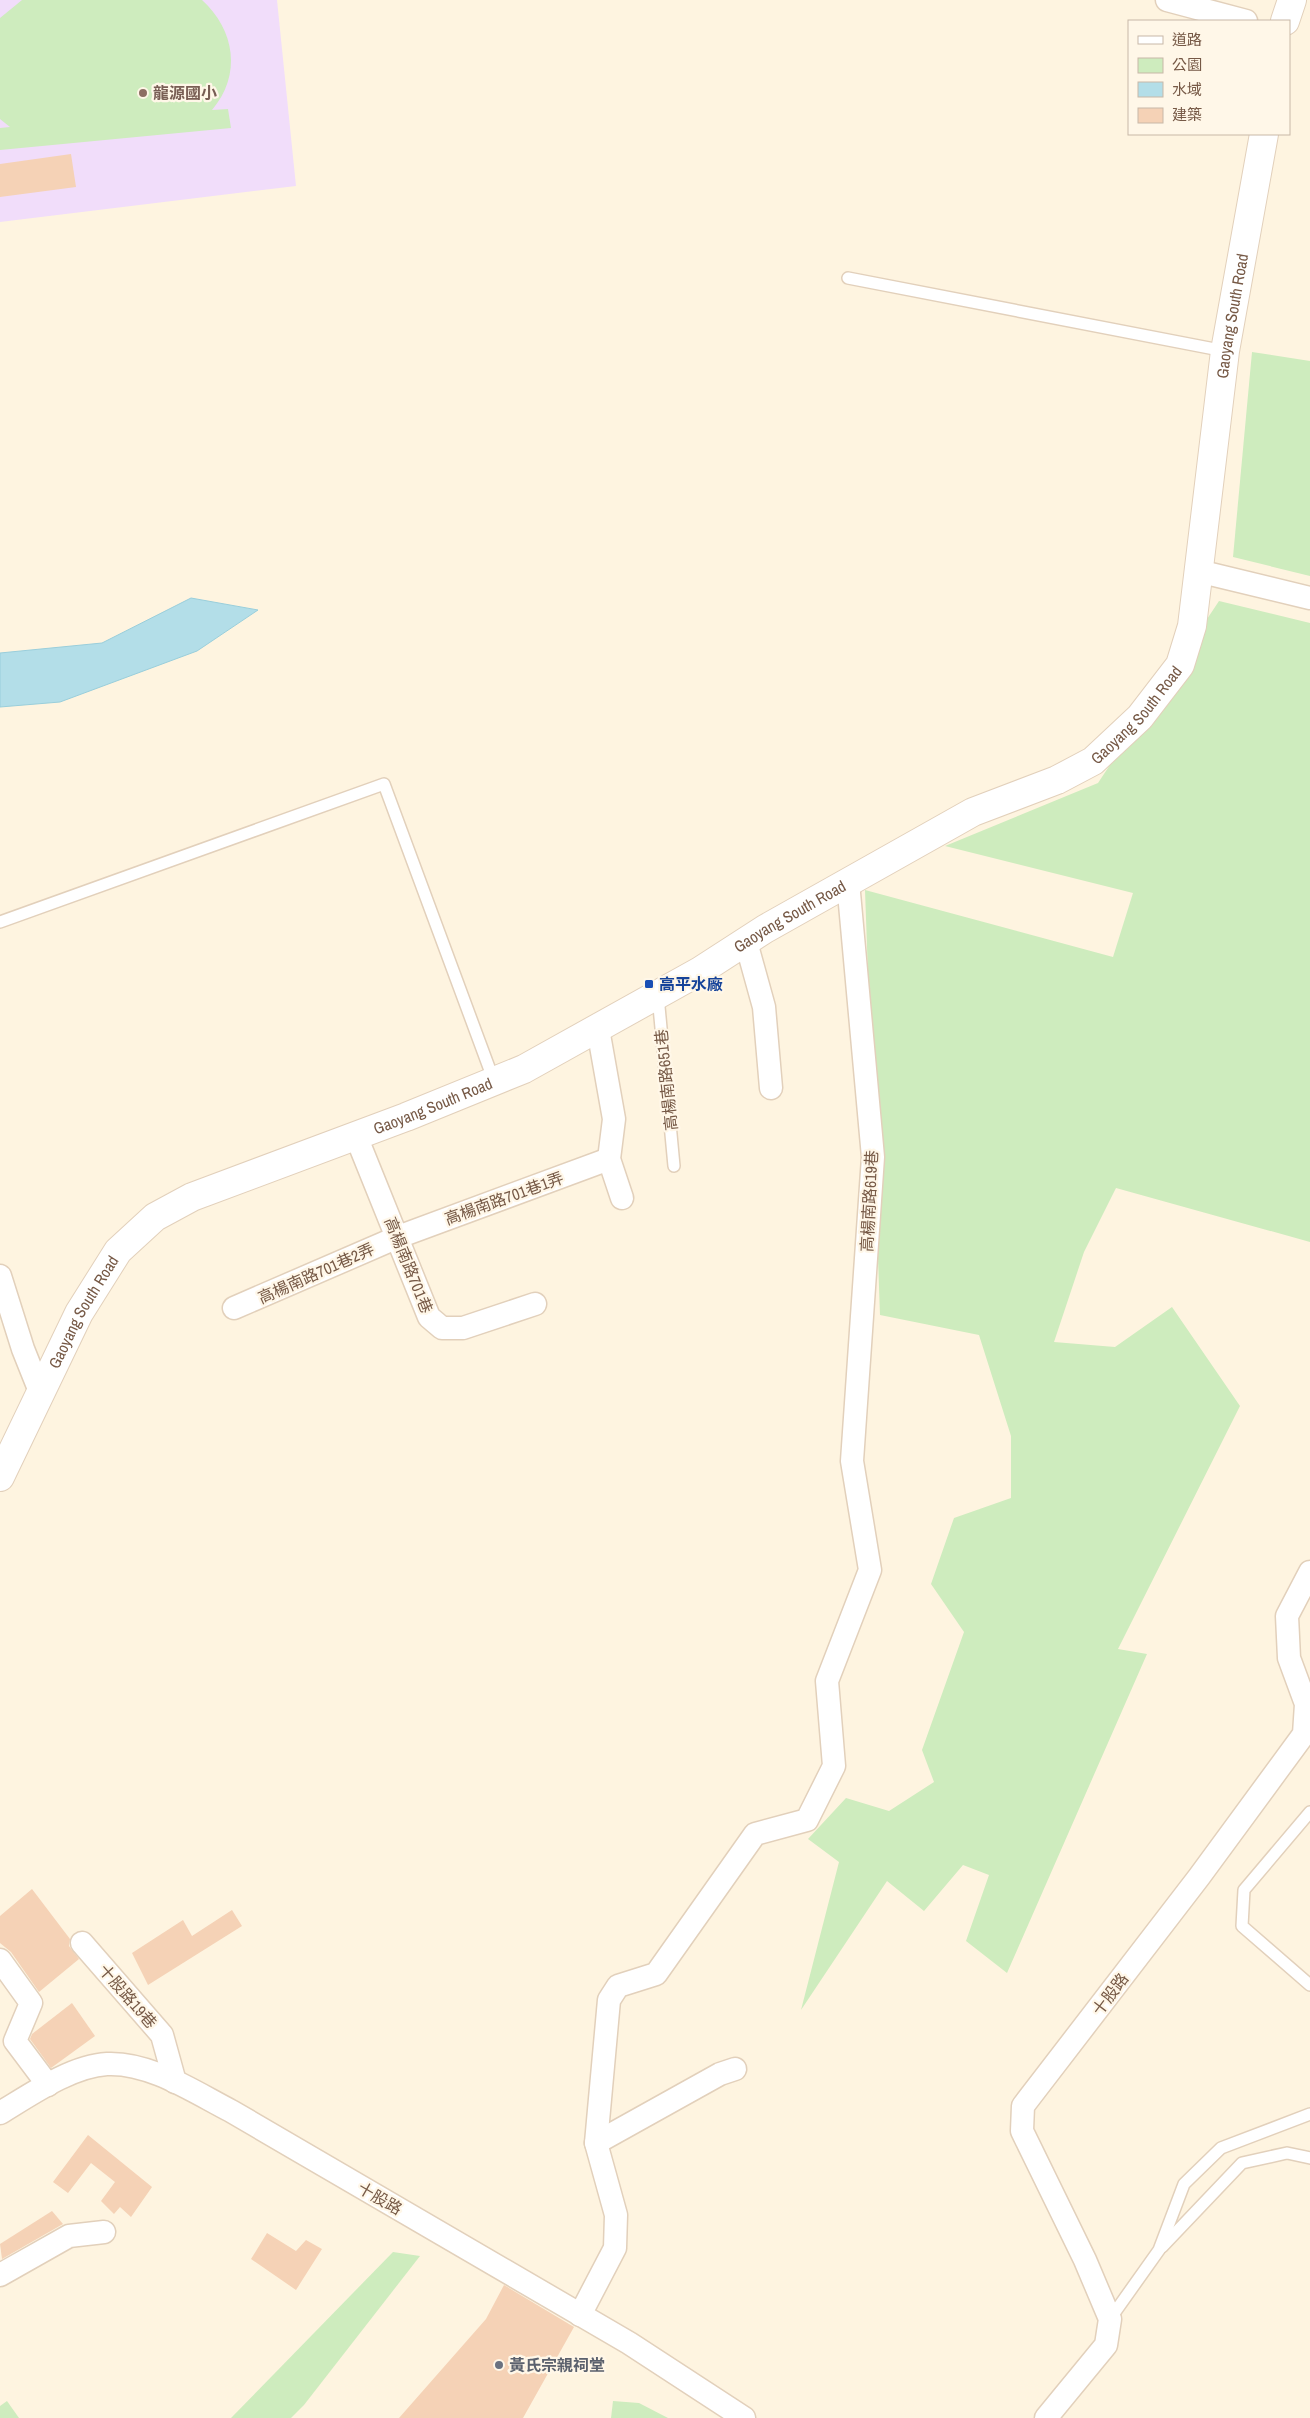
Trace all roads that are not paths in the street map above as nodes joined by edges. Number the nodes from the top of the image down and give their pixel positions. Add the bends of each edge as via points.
1 (1167, 0) edge
2 (1292, 0) edge
3 (1242, 20) edge
4 (1285, 20) edge
5 (1264, 135) edge
6 (848, 278) dead end
7 (1226, 351) junction
8 (1198, 571) junction
9 (1310, 598) edge
10 (848, 882) junction
11 (0, 922) edge
12 (746, 942) junction
13 (658, 995) junction
14 (598, 1029) junction
15 (494, 1081) junction
16 (771, 1088) dead end
17 (356, 1136) junction
18 (609, 1159) junction
19 (674, 1166) dead end
20 (622, 1198) dead end
21 (398, 1237) junction
22 (0, 1276) edge
23 (535, 1304) dead end
24 (234, 1308) dead end
25 (41, 1394) junction
26 (0, 1476) edge
27 (1310, 1572) edge
28 (1310, 1812) edge
29 (82, 1943) dead end
30 (0, 1960) edge
31 (1310, 1985) edge
32 (735, 2069) dead end
33 (175, 2082) junction
34 (48, 2085) junction
35 (0, 2113) edge
36 (1310, 2114) edge
37 (596, 2143) junction
38 (1310, 2158) edge
39 (104, 2232) dead end
40 (1159, 2250) junction
41 (0, 2275) edge
42 (580, 2315) junction
43 (1110, 2319) junction
44 (744, 2418) edge
45 (1046, 2418) edge

1 - 3 street
2 - 4 street
5 - 7 street, Gaoyang South Road
6 - 7 lane
7 - 8 street, Gaoyang South Road
8 - 9 street
8 - 10 street, Gaoyang South Road via 1192,626 1180,665 1140,717 1093,761 1057,780 973,812
10 - 12 street, Gaoyang South Road
10 - 37 street, 高楊南路619巷 via 873,1157 852,1461 870,1570 827,1680 834,1766 806,1820 755,1834 656,1974 618,1986 609,2000
11 - 15 lane via 384,784
12 - 13 street, Gaoyang South Road
12 - 16 street via 764,1007
13 - 14 street, Gaoyang South Road
13 - 19 lane, 高楊南路651巷
14 - 15 street, Gaoyang South Road via 524,1069
14 - 18 street via 614,1119
15 - 17 street, Gaoyang South Road
17 - 21 street, 高楊南路701巷
17 - 25 street, Gaoyang South Road via 192,1197 155,1217 118,1251 79,1313
18 - 20 street
18 - 21 street, 高楊南路701巷1弄
21 - 23 street, 高楊南路701巷 via 429,1317 442,1328 463,1328
21 - 24 street, 高楊南路701巷2弄
22 - 25 street
25 - 26 street, Gaoyang South Road
27 - 43 street, 十股路 via 1287,1616 1289,1658 1306,1704 1304,1734 1023,2106 1022,2131
28 - 31 lane via 1244,1890 1242,1926
29 - 33 street, 十股路19巷 via 162,2035
30 - 34 street via 30,2003 15,2041
32 - 37 street via 720,2074
33 - 34 street, 十股路 via 139,2069 107,2064 72,2072
33 - 42 street, 十股路
34 - 35 street, 十股路
36 - 40 lane via 1221,2148 1184,2184
37 - 42 street via 616,2215 615,2248
38 - 40 lane via 1287,2154 1242,2164
39 - 41 street via 69,2236
40 - 43 lane
42 - 44 street, 十股路
43 - 45 street via 1106,2345

